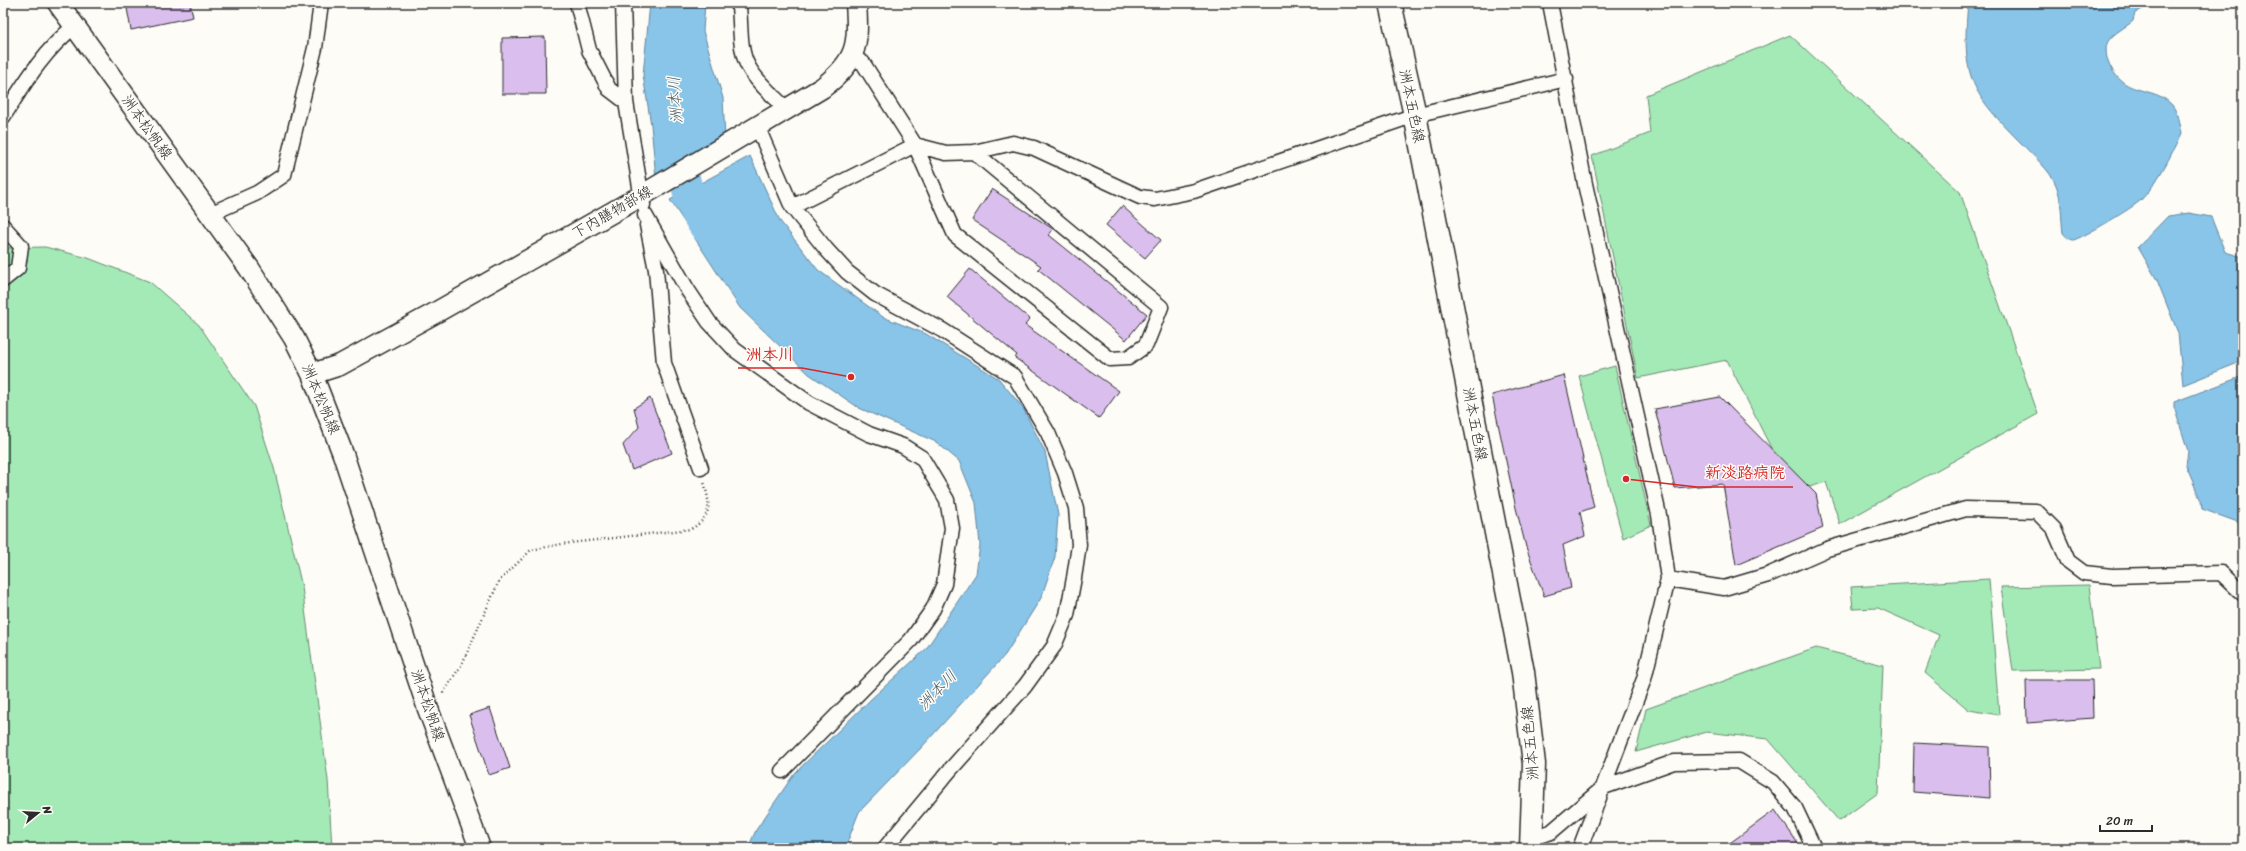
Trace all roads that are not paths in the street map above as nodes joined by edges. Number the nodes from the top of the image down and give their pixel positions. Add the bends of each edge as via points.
1 (58, 3) edge
2 (321, 3) edge
3 (577, 3) edge
4 (623, 3) edge
5 (741, 3) edge
6 (856, 3) edge
7 (1390, 3) edge
8 (1550, 3) edge
9 (75, 26) junction
10 (852, 57) junction
11 (1566, 79) junction
12 (626, 102) junction
13 (786, 110) junction
14 (1415, 115) junction
15 (3, 117) edge
16 (758, 128) junction
17 (915, 145) junction
18 (974, 152) junction
19 (641, 196) junction
20 (792, 206) junction
21 (210, 214) junction
22 (645, 215) junction
23 (3, 226) edge
24 (3, 280) edge
25 (312, 374) junction
26 (701, 468) road end
27 (1668, 579) junction
28 (2243, 594) edge
29 (782, 771) dead end
30 (1604, 787) junction
31 (1531, 843) edge
32 (480, 848) edge
33 (885, 848) edge
34 (1580, 848) edge
35 (1814, 848) edge

1 - 9 main road, 洲本松帆線
2 - 21 street via 315,48 284,175 257,193
3 - 12 street via 589,50 609,89
4 - 12 street
5 - 13 street via 739,7 743,48 748,65
6 - 10 main road, 下内膳物部線 via 857,31
7 - 14 main road, 洲本五色線
8 - 11 street
9 - 15 street via 61,37 36,66
9 - 21 main road, 洲本松帆線
10 - 13 main road, 下内膳物部線 via 838,76
10 - 17 street via 863,63
11 - 14 street
11 - 27 street via 1585,184 1659,515
12 - 19 street
13 - 16 main road, 下内膳物部線
14 - 18 street via 1194,191 1155,199 1140,197 1034,148 1013,143
14 - 31 main road, 洲本五色線 via 1523,672 1534,764
16 - 19 main road, 下内膳物部線
16 - 20 street
17 - 18 street via 946,152
17 - 18 street via 955,235 1110,359 1128,358 1146,345 1161,307
17 - 20 street
19 - 22 street
19 - 25 main road, 下内膳物部線 via 347,361
20 - 33 street via 826,249 848,272 875,294 942,330 1015,377 1048,433 1076,508 1079,545 1074,578 1067,615 1054,646 1025,686
21 - 25 main road, 洲本松帆線 via 272,301
22 - 26 street via 656,270 664,363
22 - 29 street via 687,289 709,322 735,350 809,403 869,434 903,446 922,458 947,500 952,528 944,584 933,609 911,640
23 - 24 street via 21,246 18,268
25 - 32 main road, 洲本松帆線 via 343,454 428,709
27 - 28 street via 1724,588 1768,575 1834,547 1966,509 2036,511 2054,529 2068,561 2084,573 2112,576 2221,573
27 - 30 street via 1644,679
30 - 31 street via 1551,832
30 - 34 street
30 - 35 street via 1674,762 1739,761 1773,782 1795,808

